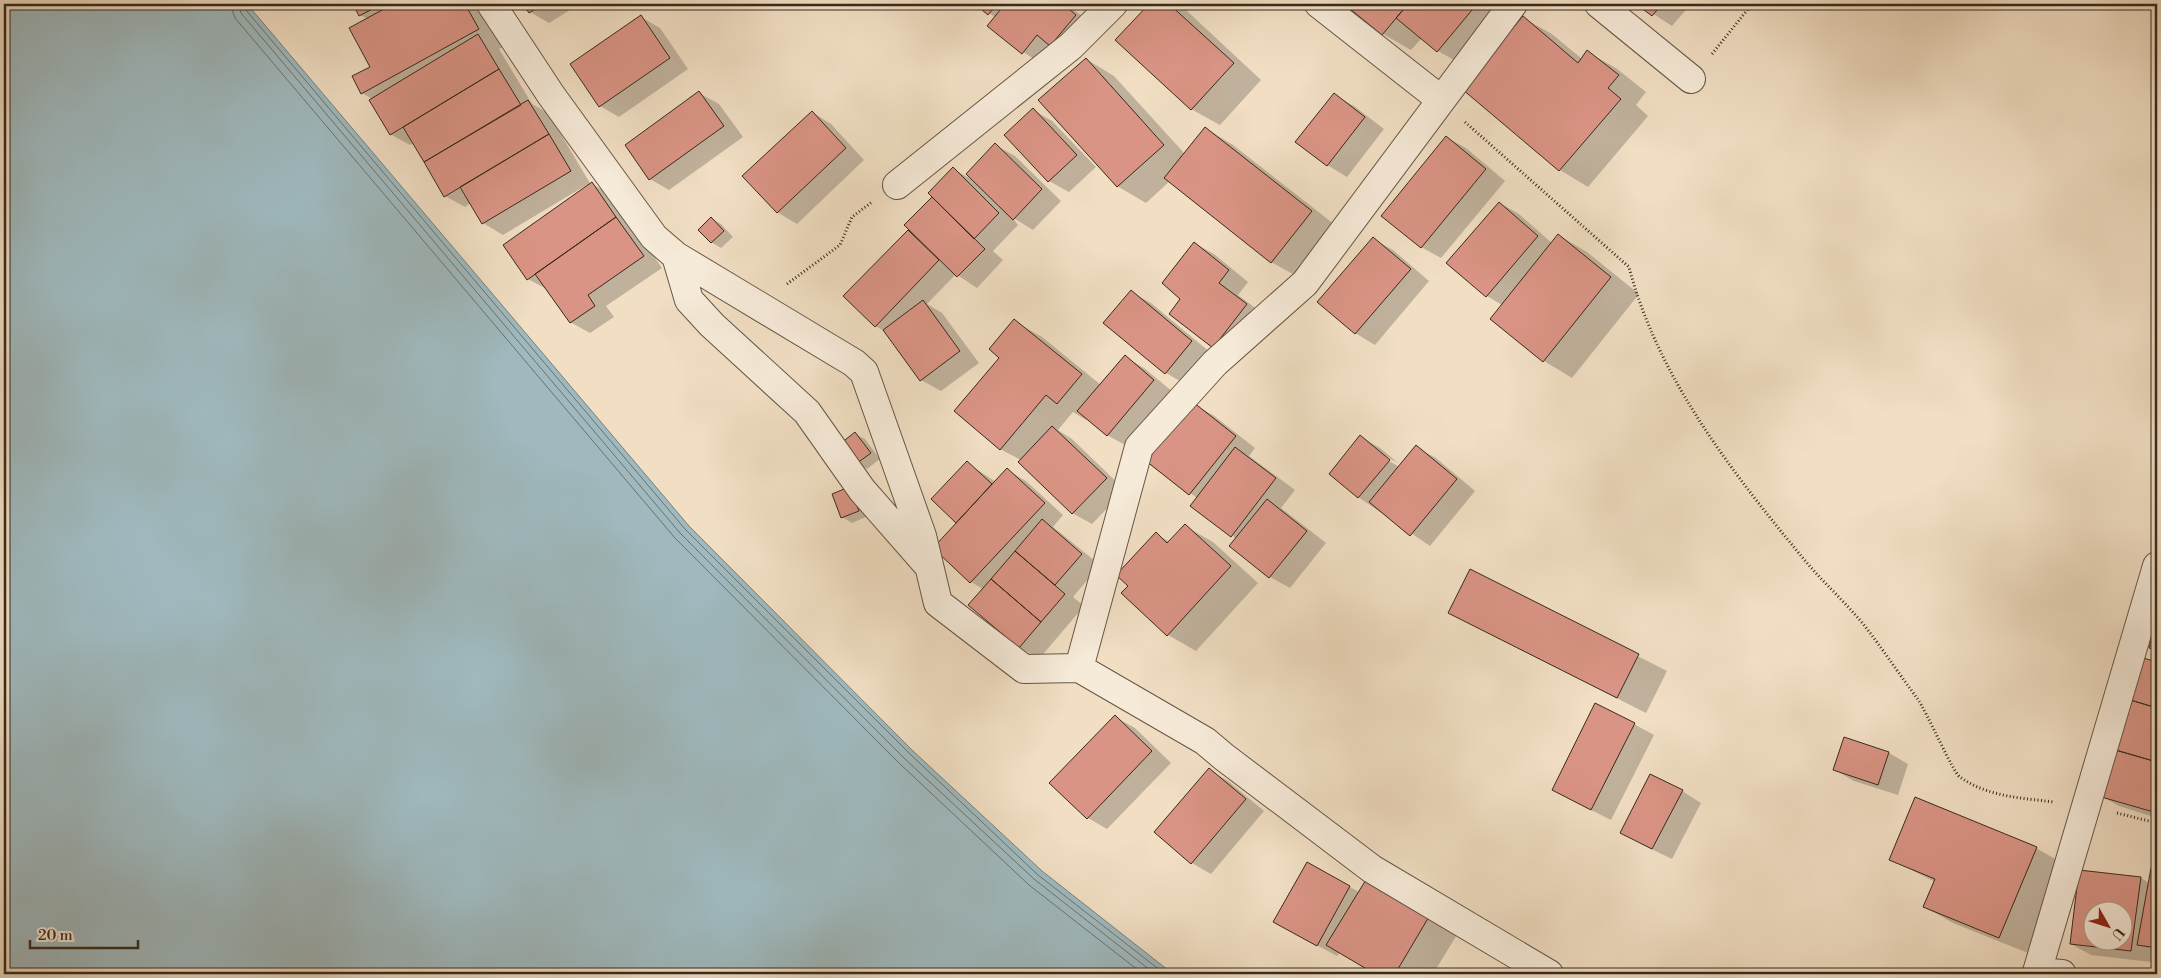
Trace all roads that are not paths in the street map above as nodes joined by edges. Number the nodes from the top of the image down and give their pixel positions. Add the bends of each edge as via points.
1 (491, 4) edge
2 (1113, 4) edge
3 (1319, 4) edge
4 (1513, 4) edge
5 (1599, 4) edge
6 (1691, 79) road end
7 (1440, 99) junction
8 (897, 185) road end
9 (676, 256) junction
10 (2157, 566) edge
11 (929, 567) junction
12 (1079, 668) junction
13 (1549, 974) edge
14 (2045, 974) edge

1 - 9 street via 551,96 654,237
2 - 8 street via 1071,46
3 - 7 street
4 - 7 street
5 - 6 street
7 - 12 street via 1304,283 1215,363 1139,447
9 - 11 street via 689,300 807,412 862,490
9 - 11 street via 864,372
10 - 14 street via 2086,805
11 - 12 street via 938,604 1024,669
12 - 13 street via 1205,741 1372,869

